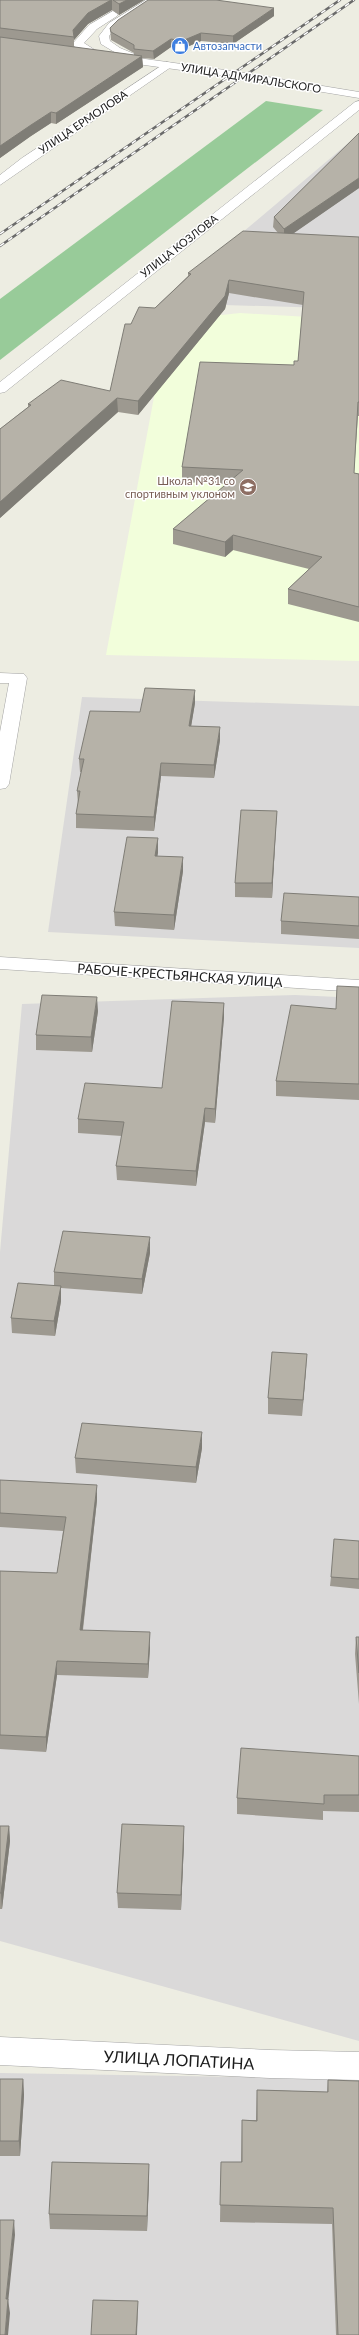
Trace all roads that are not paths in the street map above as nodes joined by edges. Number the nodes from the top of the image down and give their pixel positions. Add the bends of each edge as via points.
1 (134, 0) edge
2 (153, 0) edge
3 (67, 52) edge
4 (96, 56) junction
5 (143, 61) junction
6 (167, 65) junction
7 (359, 95) edge
8 (359, 104) edge
9 (0, 182) edge
10 (0, 389) edge
11 (0, 678) edge
12 (0, 784) edge
13 (0, 963) edge
14 (359, 986) edge
15 (0, 2051) edge
16 (359, 2066) edge

1 - 4 street via 93,27 78,44
2 - 5 street via 113,25 104,36 104,42 116,50
3 - 4 street
4 - 5 street
5 - 6 street, УЛИЦА АДМИРАЛЬСКОГО
6 - 7 street, УЛИЦА АДМИРАЛЬСКОГО
6 - 9 street, УЛИЦА ЕРМОЛОВА via 26,161
8 - 10 street, УЛИЦА КОЗЛОВА
11 - 12 street via 18,678
13 - 14 street, РАБОЧЕ-КРЕСТЬЯНСКАЯ УЛИЦА
15 - 16 street, УЛИЦА ЛОПАТИНА

